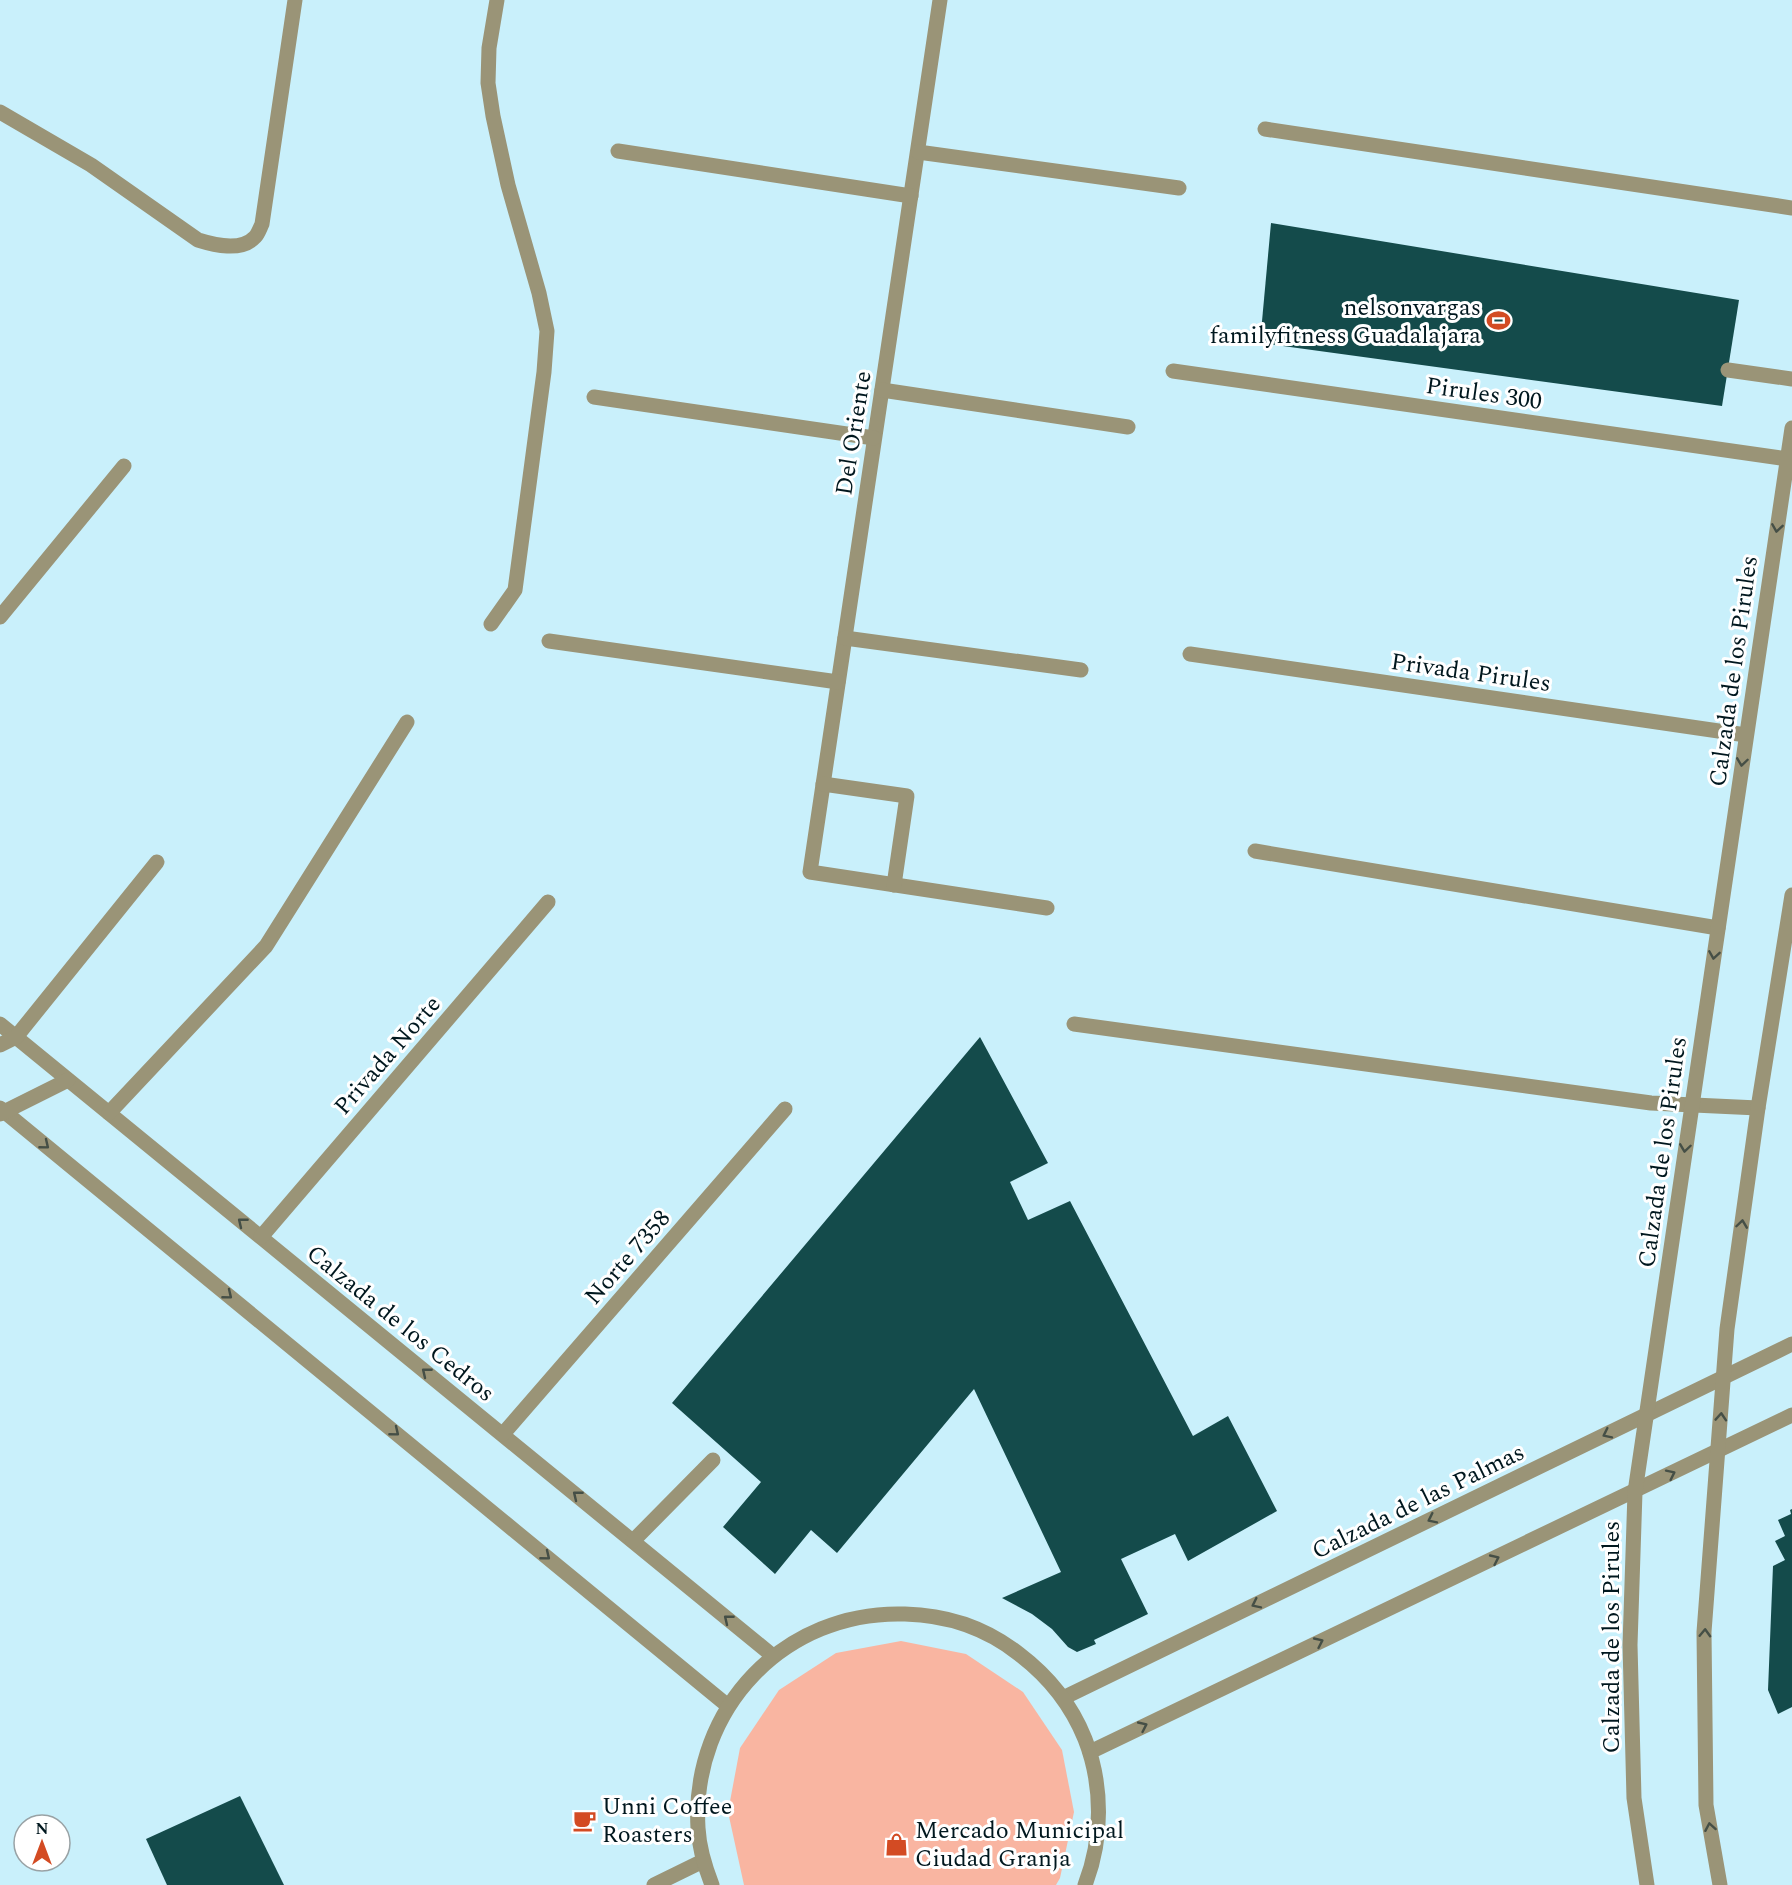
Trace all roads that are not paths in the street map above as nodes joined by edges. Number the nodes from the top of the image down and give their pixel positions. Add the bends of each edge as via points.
1 (295, 0) edge
2 (496, 0) edge
3 (940, 0) edge
4 (0, 112) edge
5 (1265, 129) dead end
6 (618, 151) dead end
7 (918, 152) junction
8 (1179, 188) dead end
9 (911, 196) junction
10 (1792, 208) edge
11 (1728, 370) dead end
12 (1173, 371) dead end
13 (1792, 379) edge
14 (882, 390) junction
15 (594, 397) dead end
16 (1128, 427) dead end
17 (1792, 428) edge
18 (874, 438) junction
19 (1788, 459) junction
20 (124, 466) dead end
21 (0, 617) edge
22 (491, 624) dead end
23 (845, 638) junction
24 (549, 641) dead end
25 (1190, 654) dead end
26 (1081, 670) dead end
27 (838, 682) junction
28 (407, 722) dead end
29 (1746, 735) junction
30 (823, 784) junction
31 (1255, 851) dead end
32 (157, 862) dead end
33 (894, 885) junction
34 (1792, 895) edge
35 (548, 902) dead end
36 (1047, 908) dead end
37 (1718, 928) junction
38 (0, 1024) edge
39 (1074, 1024) dead end
40 (16, 1037) junction
41 (0, 1045) edge
42 (68, 1080) junction
43 (1691, 1105) junction
44 (1758, 1108) junction
45 (785, 1109) dead end
46 (1, 1111) edge
47 (109, 1113) junction
48 (261, 1237) junction
49 (1792, 1344) edge
50 (1724, 1378) junction
51 (1792, 1415) edge
52 (1646, 1416) junction
53 (502, 1434) junction
54 (1718, 1451) junction
55 (713, 1460) dead end
56 (1635, 1492) junction
57 (633, 1541) junction
58 (773, 1656) junction
59 (1063, 1698) junction
60 (728, 1706) junction
61 (1090, 1752) junction
62 (703, 1861) junction
63 (654, 1885) edge
64 (712, 1885) edge
65 (1085, 1885) edge
66 (1647, 1885) edge
67 (1720, 1885) edge

1 - 4 street via 262,224 254,238 236,246 198,240 91,165
2 - 22 street via 489,60 491,105 547,331 515,590
3 - 7 street, Del Oriente
5 - 10 street
6 - 9 street
7 - 8 street
7 - 9 street, Del Oriente
9 - 14 street, Del Oriente
11 - 13 street
12 - 19 street, Pirules 300
14 - 16 street
14 - 18 street, Del Oriente
15 - 18 street
17 - 19 street, Calzada de los Pirules
18 - 23 street, Del Oriente
19 -> 29 street, Calzada de los Pirules
20 - 21 street
23 - 26 street
23 - 27 street, Del Oriente
24 - 27 street
25 - 29 street, Privada Pirules
27 - 30 street, Del Oriente
28 - 47 street via 266,946
29 -> 37 street, Calzada de los Pirules
30 - 33 street, Del Oriente via 810,872
30 - 33 street via 907,796
31 - 37 street
32 - 40 street
33 - 36 street
34 - 44 street
35 - 48 street, Privada Norte
37 -> 43 street, Calzada de los Pirules
38 - 40 street, Calzada de los Cedros
39 - 43 street via 1651,1103
40 - 41 street
40 - 42 street, Calzada de los Cedros
42 - 46 street
42 - 47 street, Calzada de los Cedros
43 - 44 street
43 -> 52 street, Calzada de los Pirules
50 -> 44 street
45 - 53 street, Norte 7358
46 -> 60 street
48 -> 47 street, Calzada de los Cedros
53 -> 48 street, Calzada de los Cedros
49 - 50 street, Calzada de las Palmas
50 - 52 street, Calzada de las Palmas
54 -> 50 street
51 - 54 street
52 - 56 street, Calzada de los Pirules
52 -> 59 street, Calzada de las Palmas
57 -> 53 street, Calzada de los Cedros
56 -> 54 street
67 -> 54 street via 1706,1805 1704,1632
55 - 57 street
61 -> 56 street
56 - 66 street, Calzada de los Pirules via 1630,1645 1634,1798
58 -> 57 street, Calzada de los Cedros
58 - 59 street via 808,1634 846,1619 887,1613 928,1614 967,1624 1004,1642 1036,1667
58 - 60 street via 749,1678
59 - 61 street
60 - 62 street via 713,1734 701,1776 698,1830
61 - 65 street via 1098,1790 1099,1829
62 - 63 street
62 - 64 street

